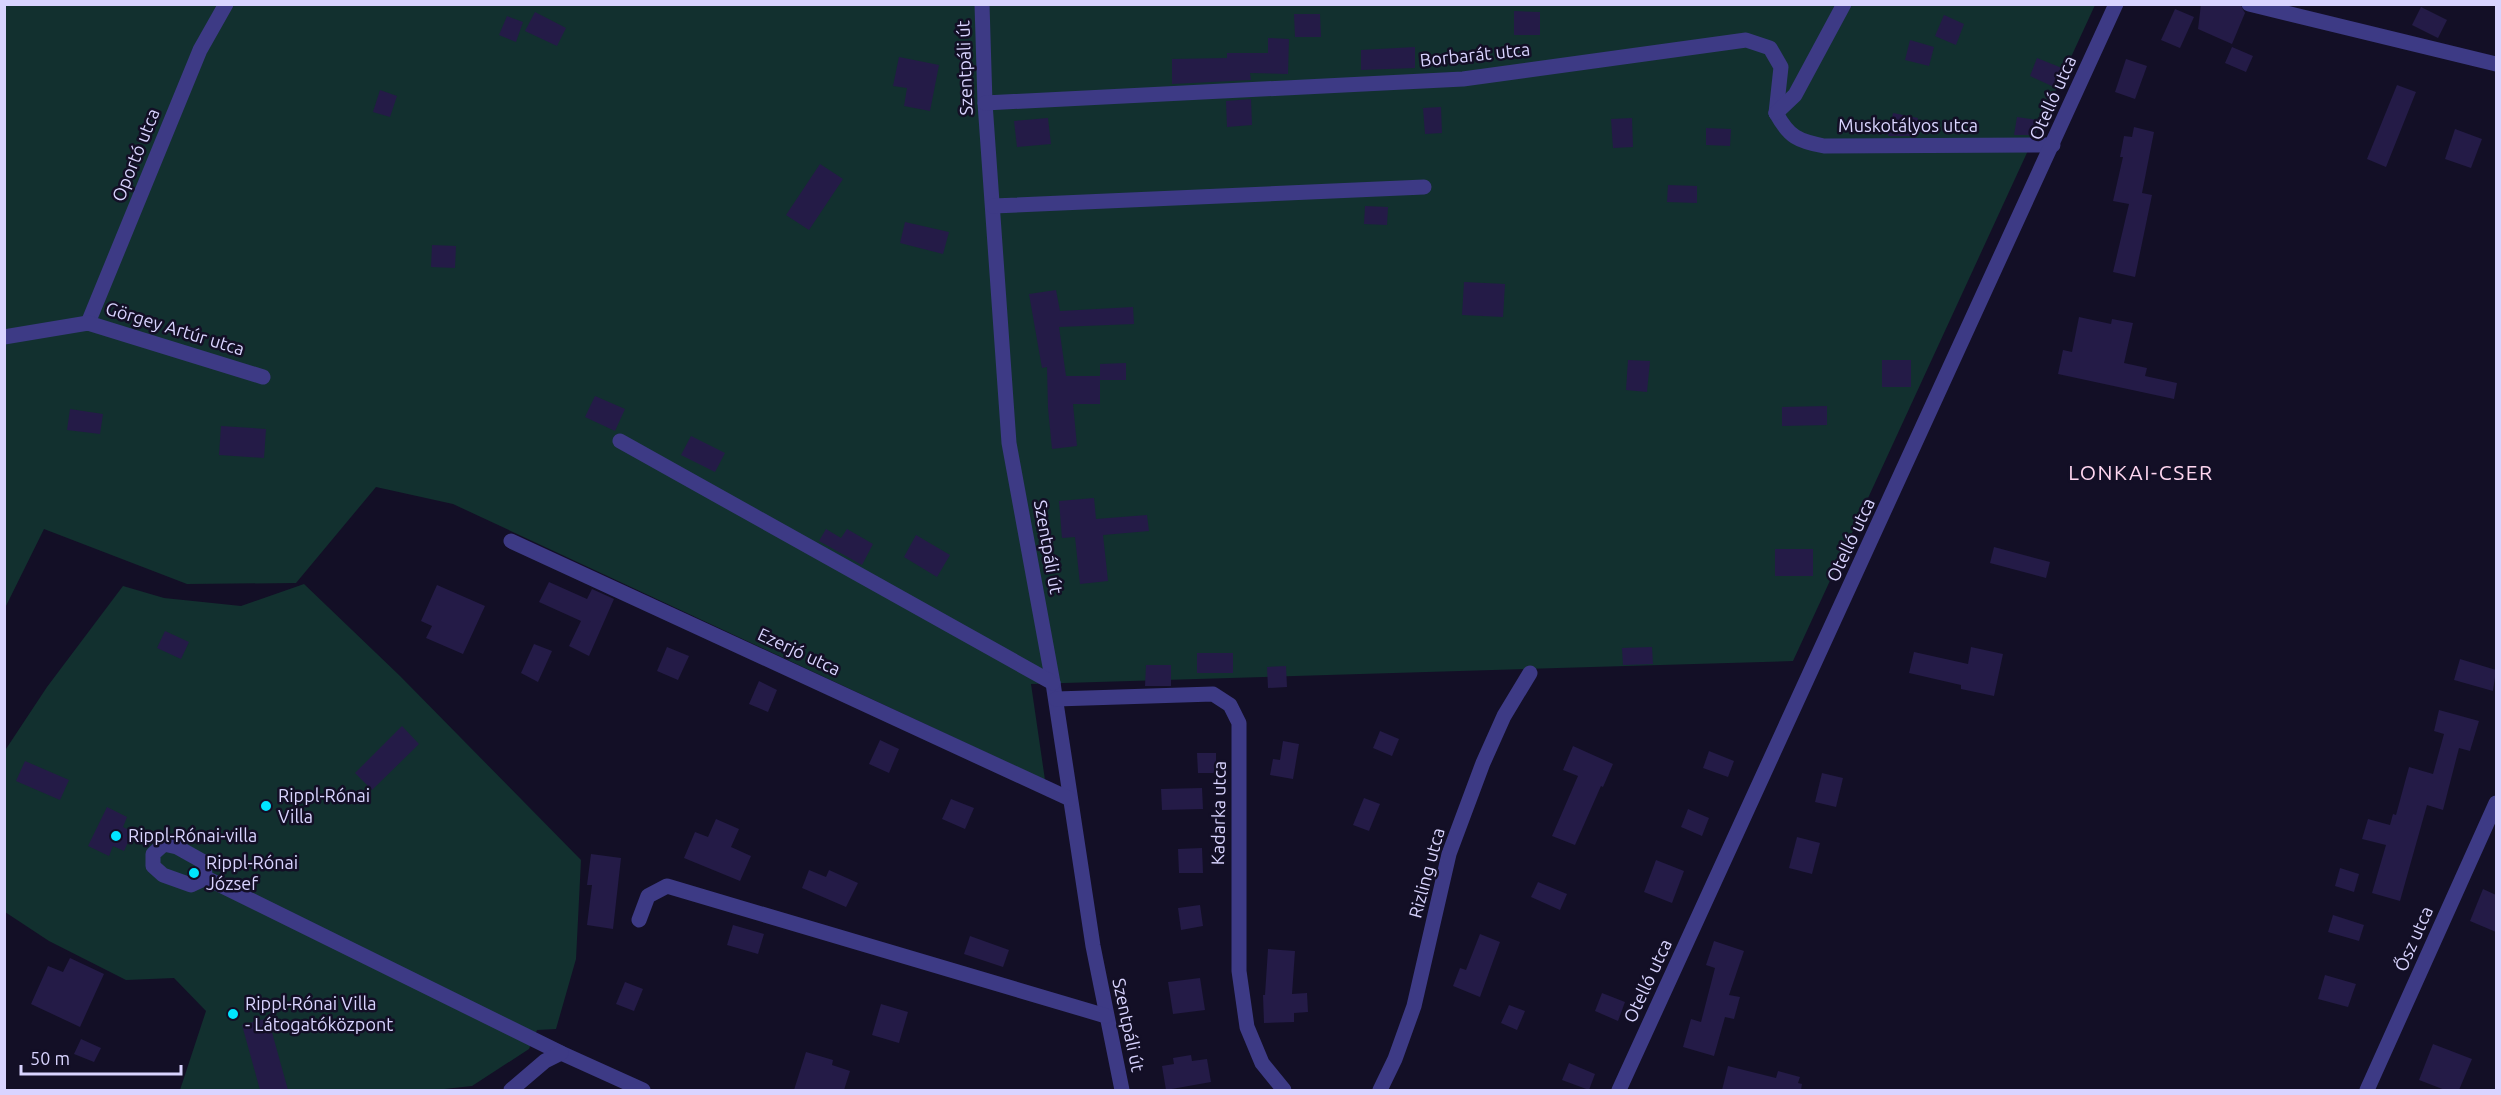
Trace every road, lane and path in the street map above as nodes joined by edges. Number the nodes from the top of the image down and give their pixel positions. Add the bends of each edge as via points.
1 (226, 4) edge
2 (982, 4) edge
3 (1844, 4) edge
4 (2116, 4) edge
5 (2249, 4) edge
6 (2496, 64) edge
7 (985, 103) junction
8 (1776, 113) junction
9 (2053, 145) junction
10 (1424, 188) dead end
11 (993, 206) junction
12 (88, 323) junction
13 (4, 337) edge
14 (263, 376) dead end
15 (620, 441) dead end
16 (512, 541) dead end
17 (1530, 673) dead end
18 (1053, 683) junction
19 (1056, 699) junction
20 (1070, 799) junction
21 (2496, 803) edge
22 (206, 878) dead end
23 (639, 920) dead end
24 (1106, 1016) junction
25 (561, 1053) junction
26 (511, 1090) edge
27 (643, 1090) edge
28 (1122, 1090) edge
29 (1284, 1090) edge
30 (1380, 1090) edge
31 (1619, 1090) edge
32 (2367, 1090) edge

1 - 12 street, Oportó utca via 200,50
2 - 7 street, Szentpáli út
3 - 8 street via 1795,95
4 - 9 street, Otelló utca
5 - 6 street
7 - 8 street, Borbarát utca via 1462,79 1746,40 1770,48 1781,68
7 - 11 street, Szentpáli út
8 - 9 street, Muskotályos utca via 1794,136 1824,146
9 - 31 street, Otelló utca
10 - 11 street
11 - 18 street, Szentpáli út via 1009,443
12 - 13 street, Görgey Artúr utca
12 - 14 street, Görgey Artúr utca
15 - 18 street
16 - 20 street, Ezerjó utca
17 - 30 street, Rizling utca via 1504,716 1449,854 1414,1006
18 - 19 street, Szentpáli út
19 - 20 street, Szentpáli út
19 - 29 street, Kadarka utca via 1214,694 1230,705 1239,723 1239,960 1247,1027 1262,1063
20 - 24 street, Szentpáli út
21 - 32 street, Ősz utca
22 - 25 street
23 - 24 street via 648,896 667,886
24 - 28 street, Szentpáli út
25 - 26 street via 545,1061
25 - 27 street

